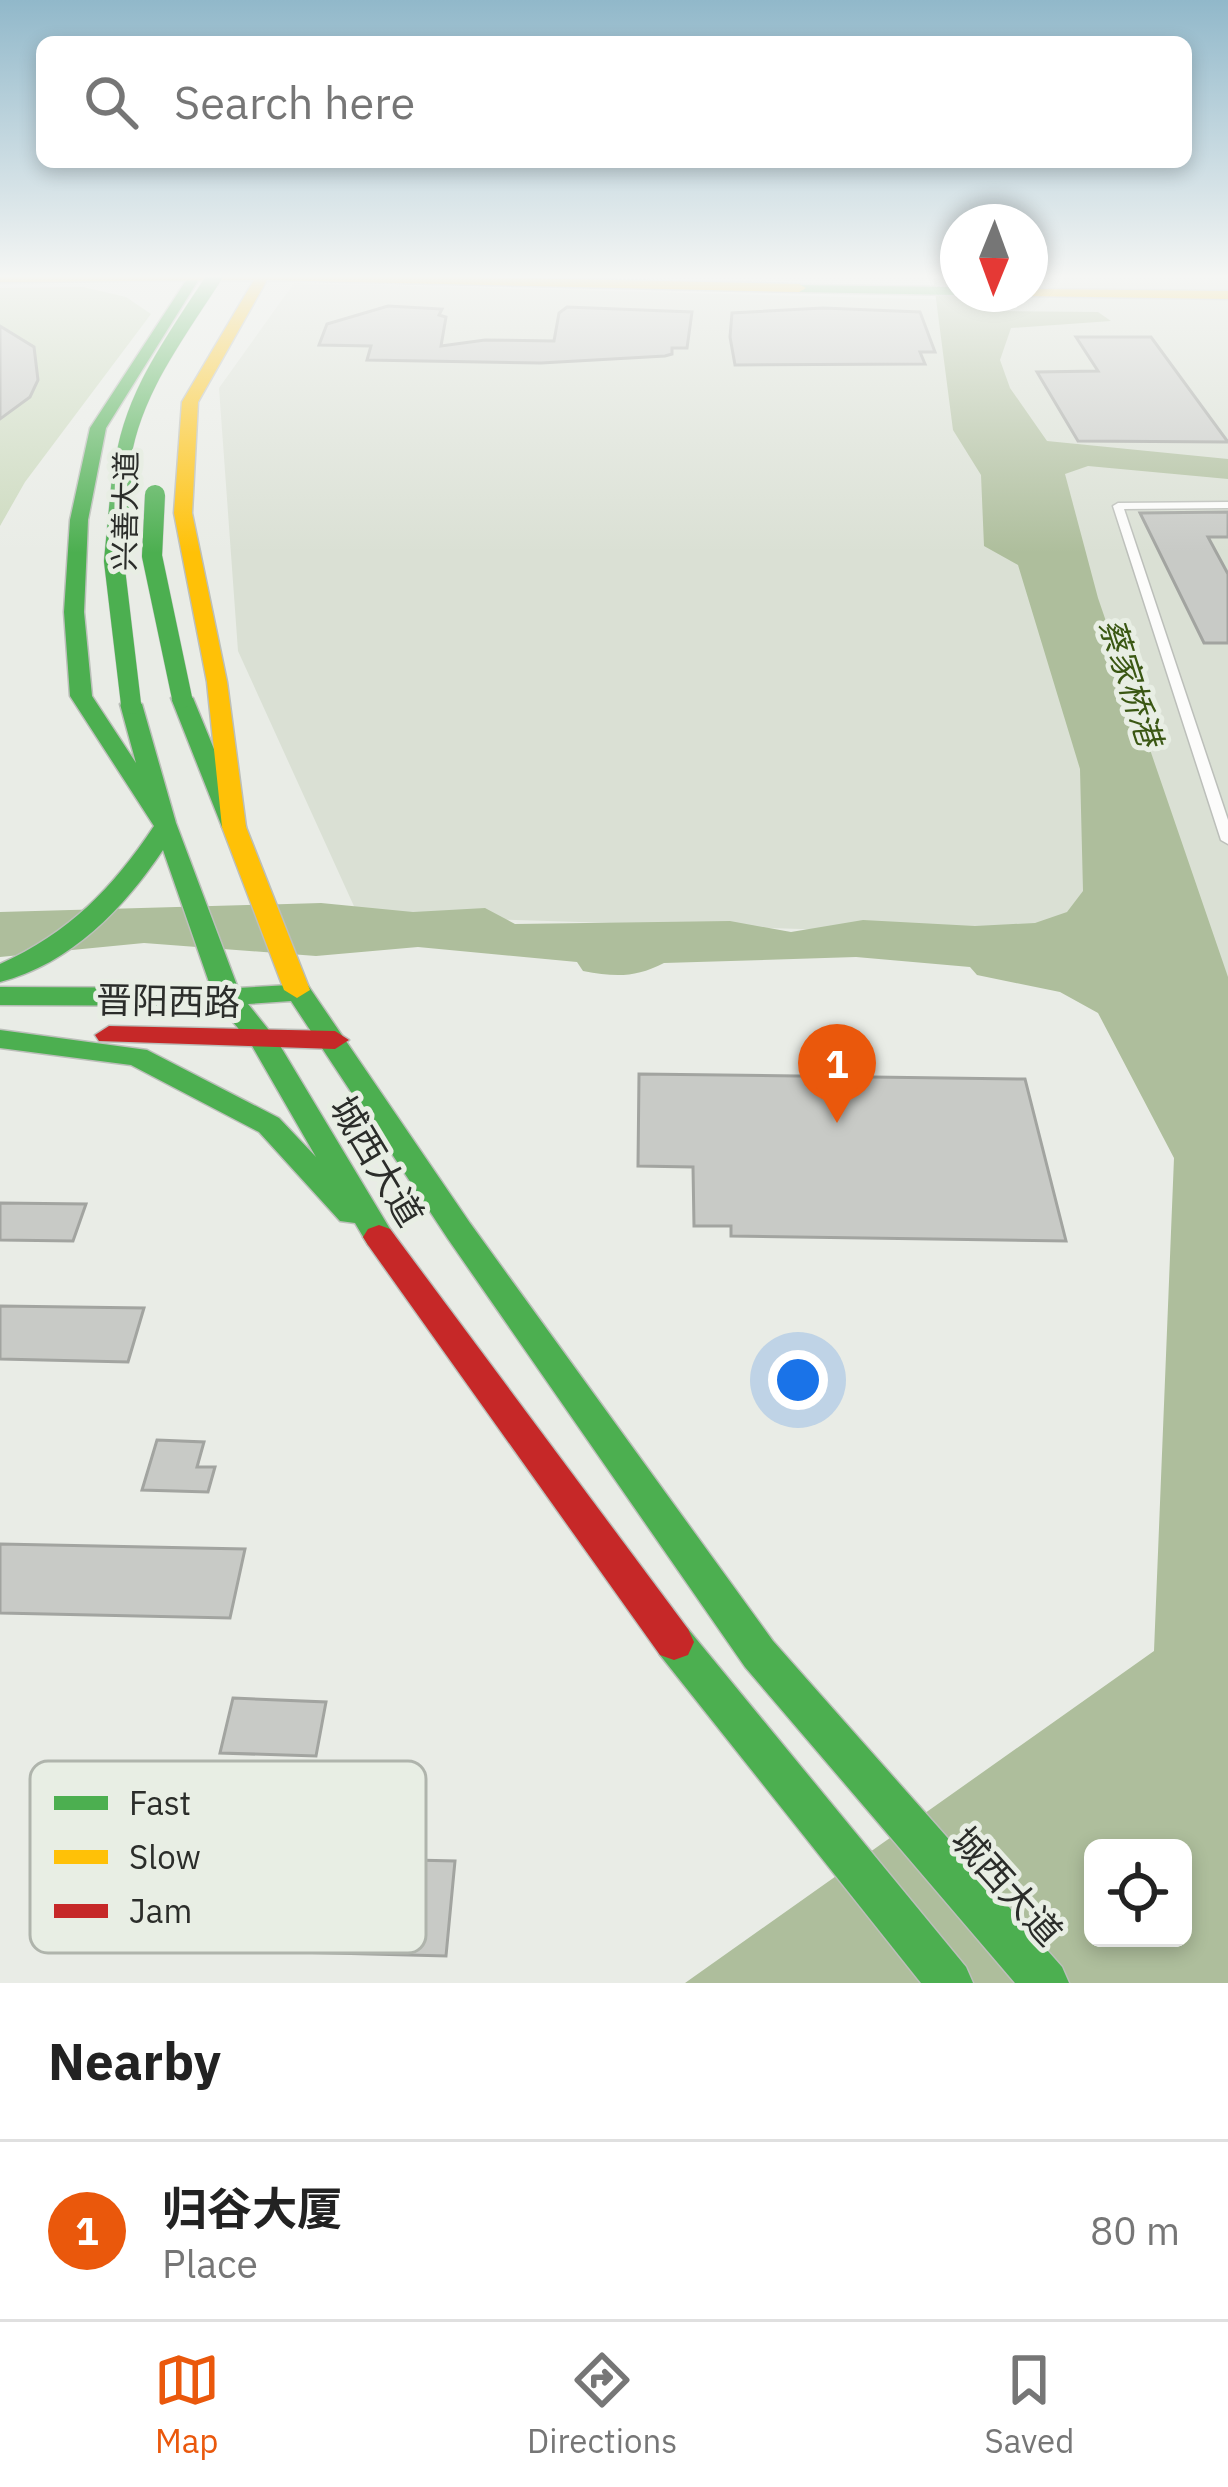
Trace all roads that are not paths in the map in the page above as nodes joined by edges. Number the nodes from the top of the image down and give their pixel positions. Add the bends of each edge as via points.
1 (136, 369) edge
2 (156, 369) edge
3 (187, 369) edge
4 (208, 369) edge
5 (1228, 505) edge
6 (165, 824) junction
7 (233, 827) junction
8 (1228, 840) edge
9 (0, 974) edge
10 (298, 992) junction
11 (0, 996) edge
12 (228, 997) junction
13 (0, 1036) edge
14 (262, 1039) junction
15 (335, 1040) junction
16 (388, 1252) junction
17 (950, 1983) edge
18 (1046, 1983) edge

1 - 6 main road, 城西大道 via 98,428 74,612 81,696
2 - 6 main road, 兴善大道, bridge via 125,439 114,561 130,704
3 - 7 main road, 兴善大道, bridge via 161,436 152,556 182,698
4 - 7 main road, 城西大道 via 190,402 183,513 217,682
5 - 8 lane via 1118,506
6 - 9 main road via 103,919
6 - 12 main road, 城西大道
7 - 10 main road, 城西大道
10 - 12 main road, 晋阳西路
10 - 15 main road, 城西大道
11 - 12 main road, 晋阳西路
12 - 14 main road, 城西大道
13 - 14 main road, 晋阳西路
13 - 16 main road via 137,1057 269,1125
14 - 15 main road, 晋阳西路
14 - 16 main road, 城西大道
15 - 18 main road, 城西大道 via 459,1231 760,1654
16 - 17 main road, 城西大道 via 713,1695

